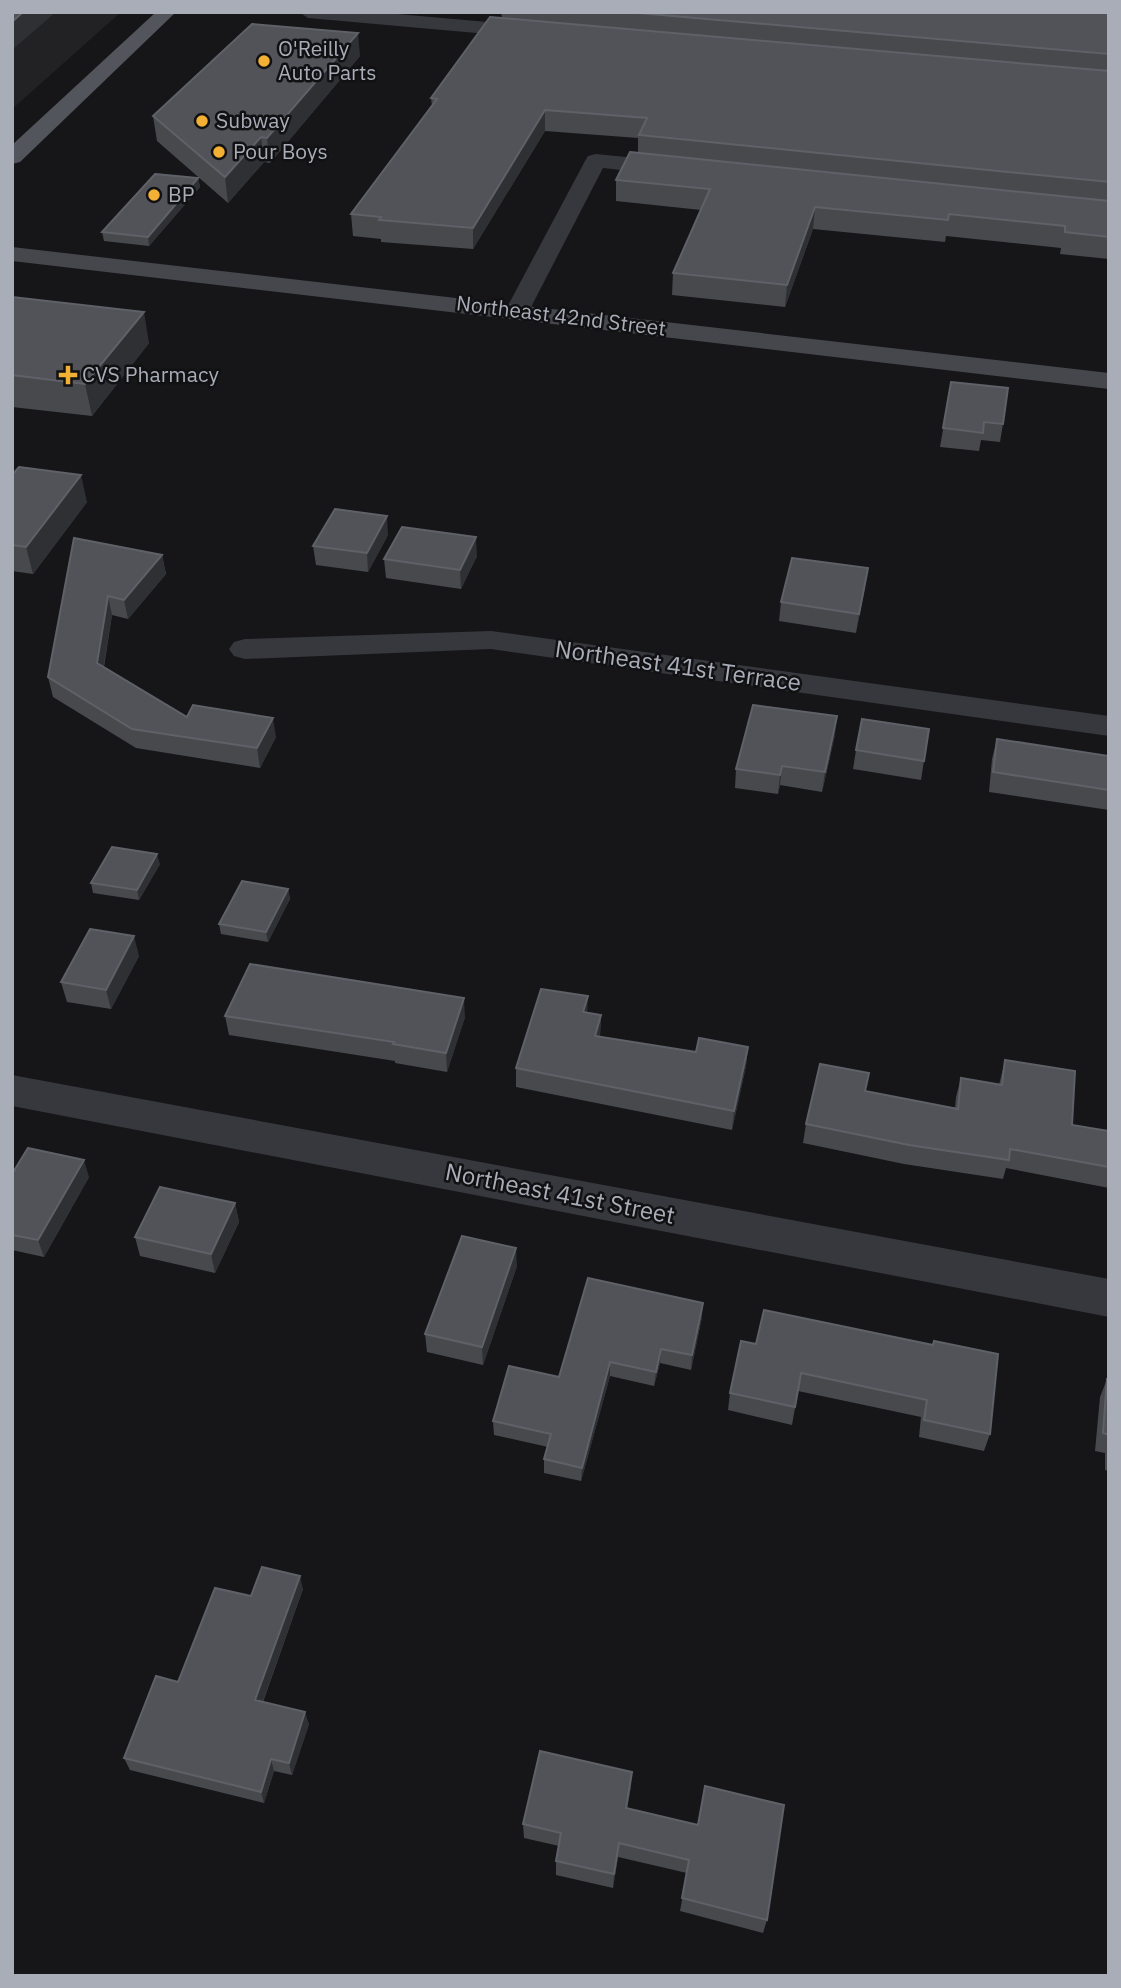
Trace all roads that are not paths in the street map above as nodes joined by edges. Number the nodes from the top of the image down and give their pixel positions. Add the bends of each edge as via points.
1 (167, 12) edge
2 (308, 12) edge
3 (359, 14) edge
4 (553, 34) edge
5 (12, 157) edge
6 (693, 171) edge
7 (12, 254) edge
8 (517, 311) junction
9 (1109, 381) edge
10 (245, 649) dead end
11 (1109, 726) edge
12 (12, 1090) edge
13 (1109, 1298) edge

1 - 5 main road
2 - 3 street
3 - 4 street
6 - 8 street via 596,161
7 - 8 main road, Northeast 42nd Street
8 - 9 main road, Northeast 42nd Street
10 - 11 street, Northeast 41st Terrace via 491,640
12 - 13 street, Northeast 41st Street

